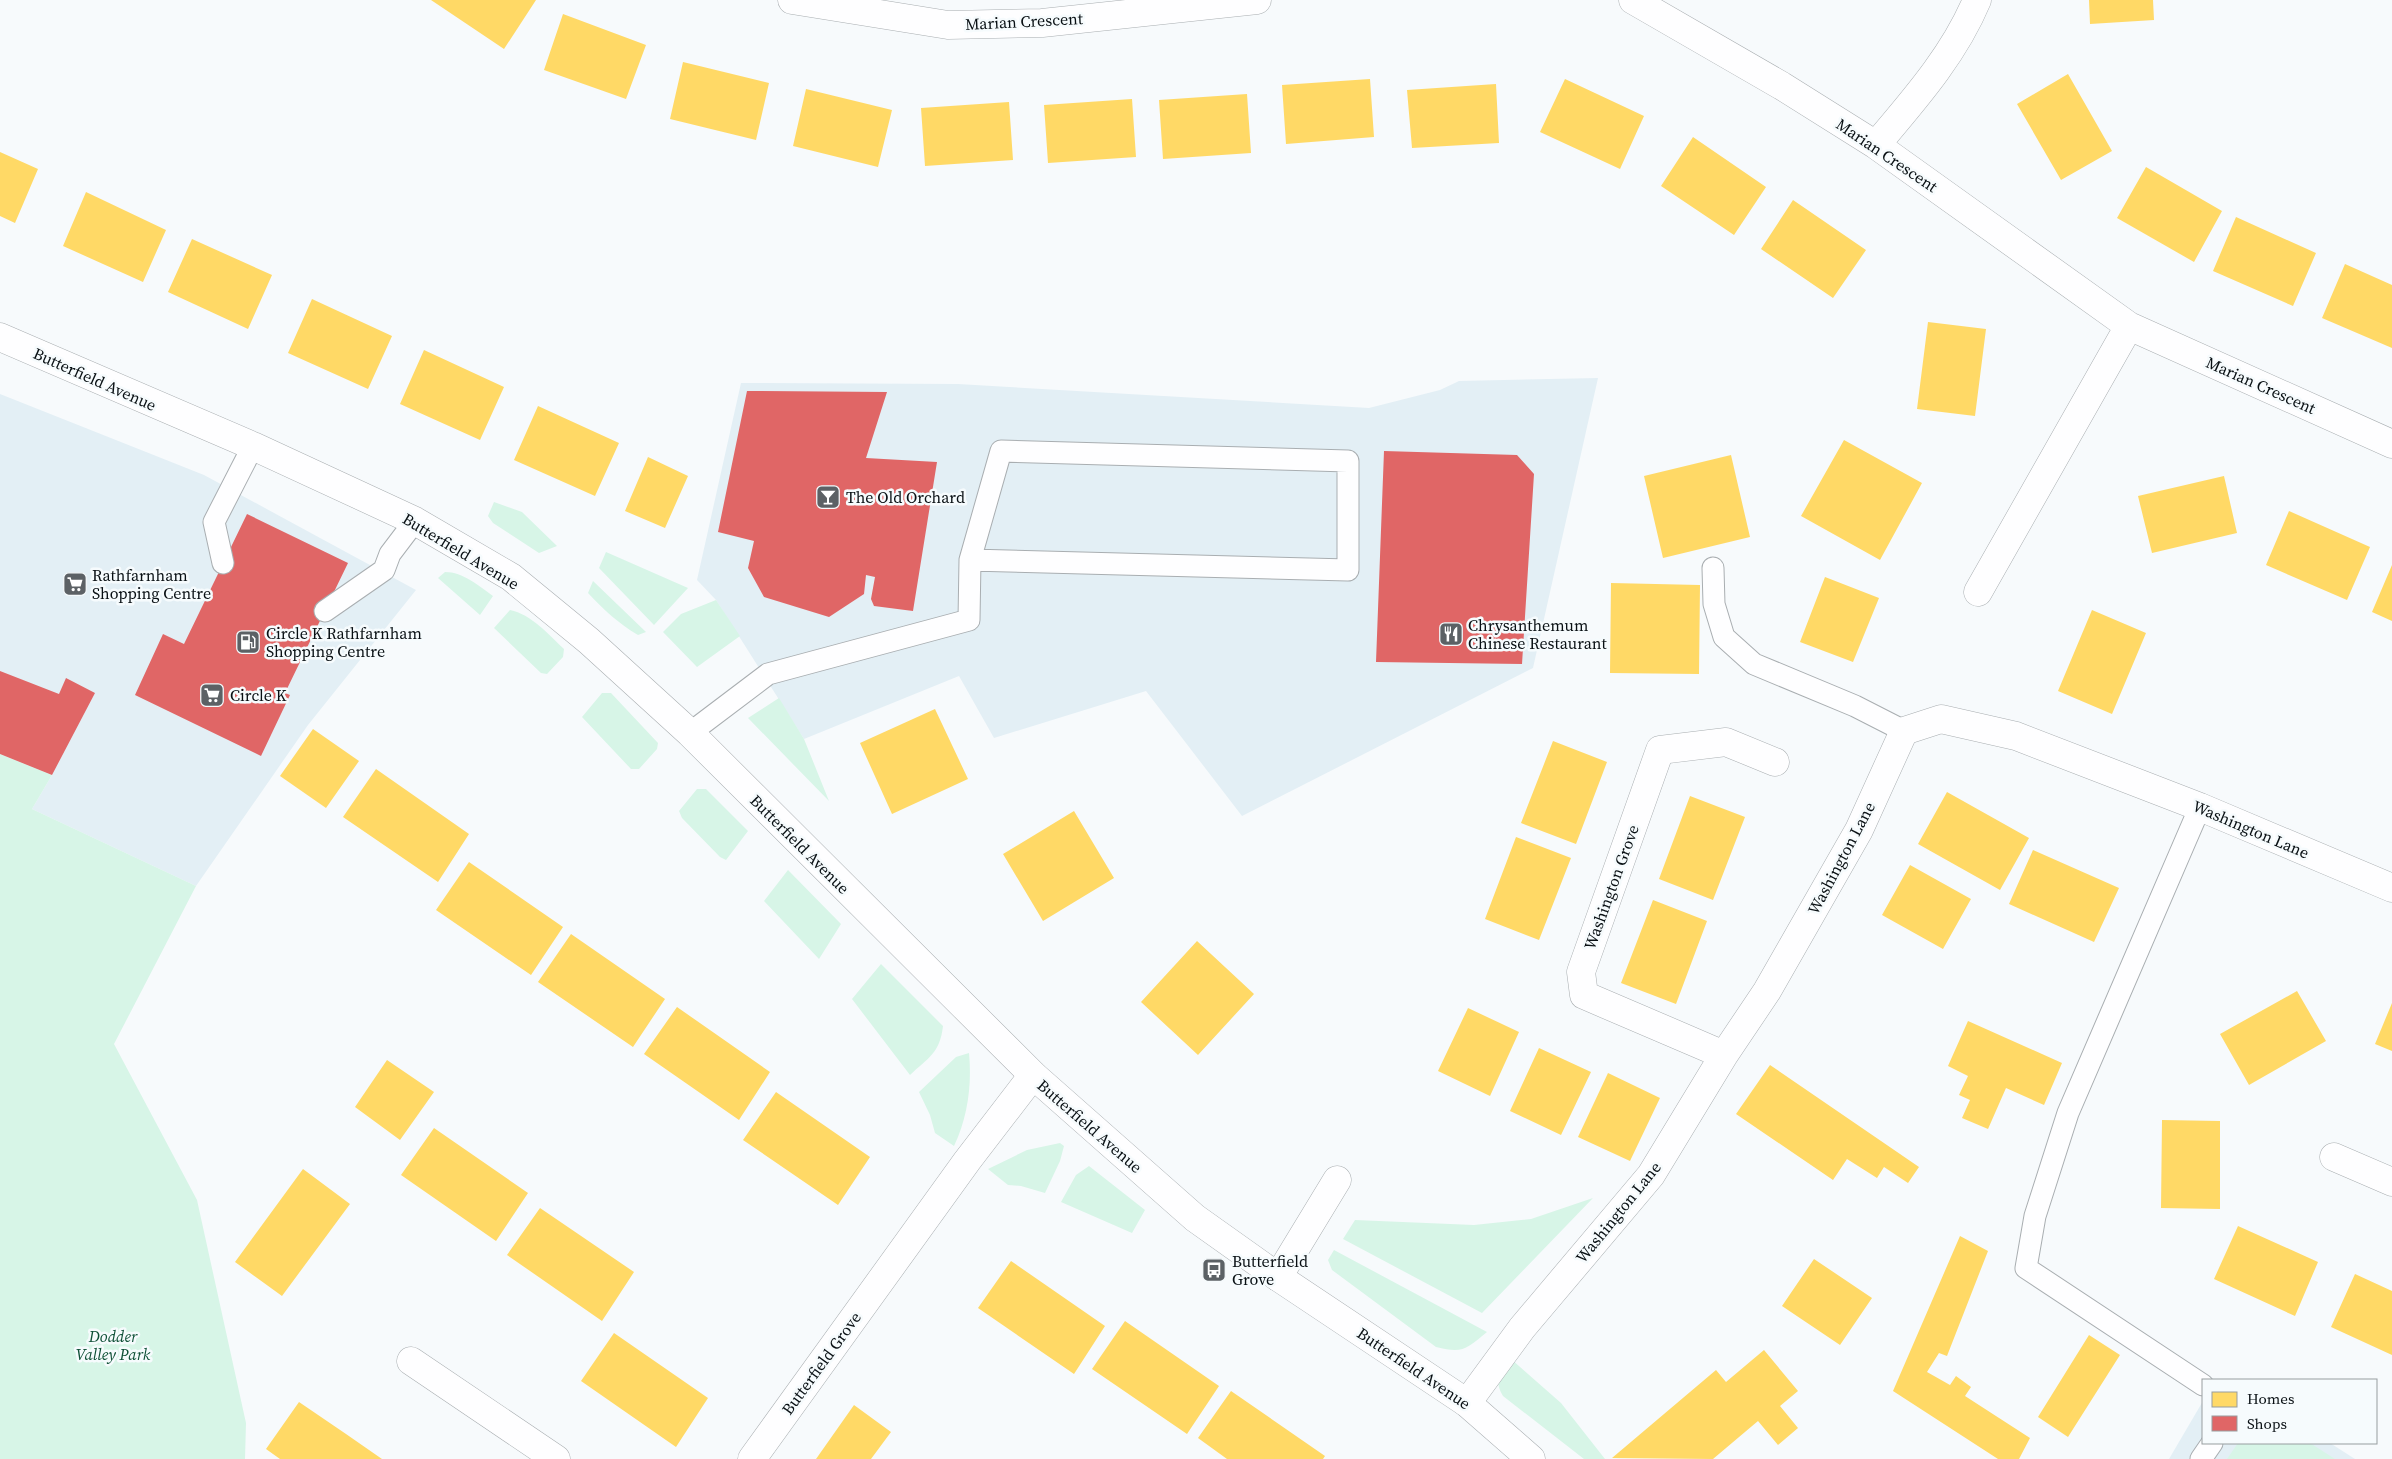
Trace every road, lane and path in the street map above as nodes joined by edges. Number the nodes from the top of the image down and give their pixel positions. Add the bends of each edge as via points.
1 (792, 0) edge
2 (1257, 0) edge
3 (1633, 0) edge
4 (1977, 0) edge
5 (1876, 145) junction
6 (2130, 326) junction
7 (0, 337) edge
8 (2392, 444) edge
9 (253, 446) junction
10 (415, 521) junction
11 (970, 560) junction
12 (222, 563) dead end
13 (1713, 568) dead end
14 (1978, 592) dead end
15 (325, 611) dead end
16 (1904, 731) junction
17 (690, 733) junction
18 (1775, 762) dead end
19 (2200, 807) junction
20 (2392, 888) edge
21 (1724, 1055) junction
22 (1033, 1075) junction
23 (2334, 1157) dead end
24 (1337, 1180) dead end
25 (2392, 1182) edge
26 (1278, 1277) junction
27 (411, 1361) dead end
28 (2202, 1384) edge
29 (1467, 1403) junction
30 (2211, 1444) edge
31 (556, 1459) edge
32 (752, 1459) edge
33 (1531, 1459) edge
34 (2201, 1459) edge

1 - 2 street, Marian Crescent via 948,25 1042,23
3 - 5 street, Marian Crescent
4 - 5 street via 1965,28 1926,86
5 - 6 street, Marian Crescent
6 - 8 street, Marian Crescent
6 - 14 street
7 - 9 street, Butterfield Avenue
9 - 10 street, Butterfield Avenue
9 - 12 lane via 214,522
10 - 15 lane via 390,554 384,570
10 - 17 street, Butterfield Avenue via 511,578 589,641
11 - 11 lane via 1348,570 1348,461 1001,451
11 - 17 lane via 969,620 768,674
13 - 16 lane via 1714,604 1724,637 1754,664 1856,706
16 - 19 street, Washington Lane via 1941,719 2016,736
16 - 21 street, Washington Lane via 1859,830 1767,991
17 - 22 street, Butterfield Avenue
18 - 21 street, Washington Grove via 1726,742 1660,750 1580,972 1584,994
19 - 20 street, Washington Lane
19 - 28 lane via 2068,1112 2034,1216 2026,1268
21 - 29 street, Washington Lane via 1651,1175 1522,1328
22 - 26 street, Butterfield Avenue via 1195,1218
22 - 32 street, Butterfield Grove via 966,1161
23 - 25 street
24 - 26 street
26 - 29 street, Butterfield Avenue
27 - 31 street
29 - 33 street, Butterfield Avenue
30 - 34 lane

